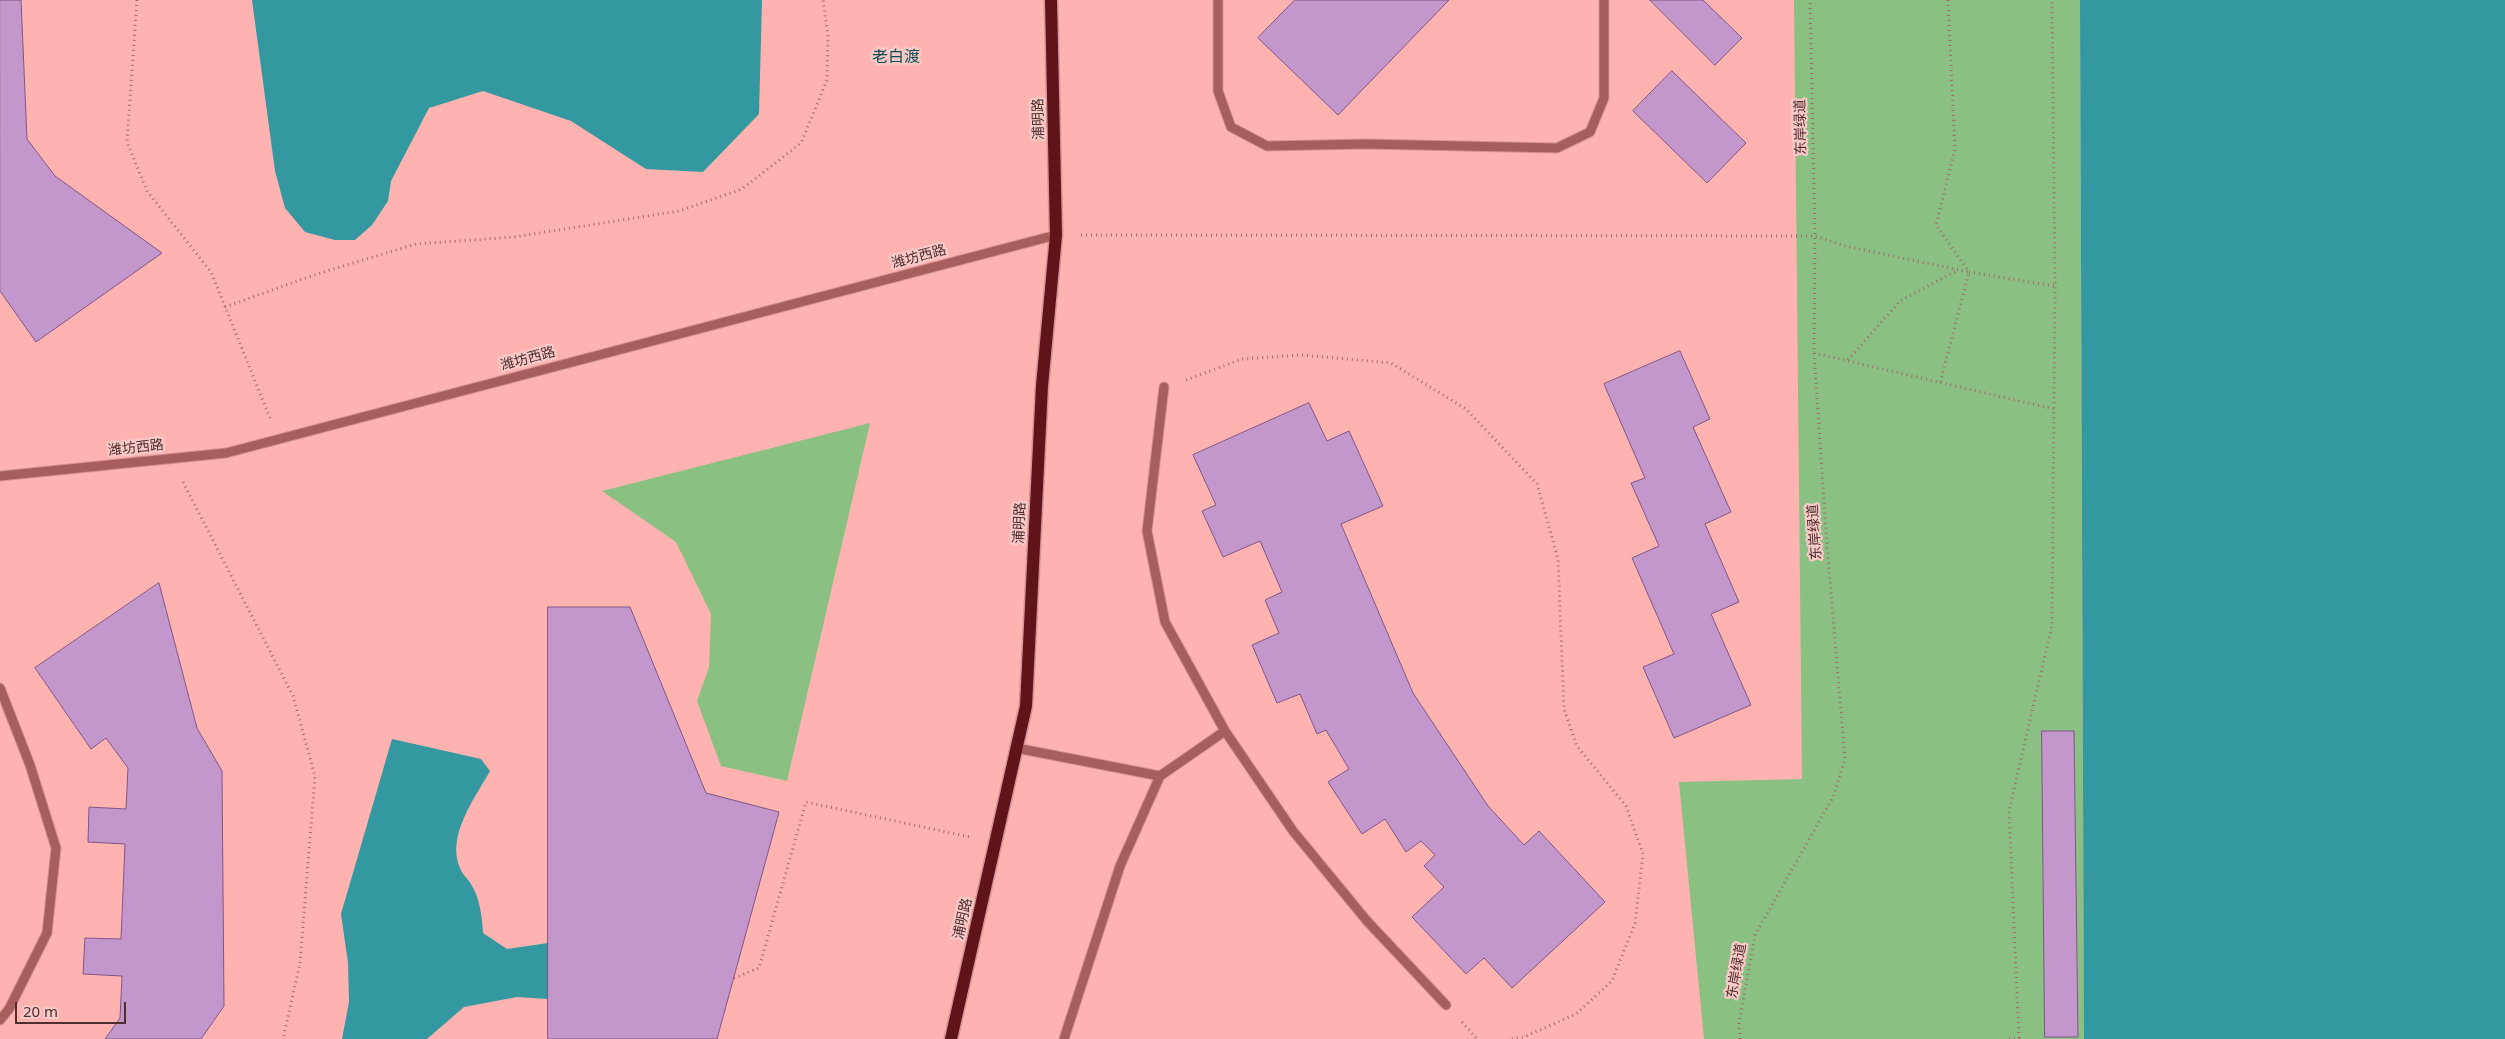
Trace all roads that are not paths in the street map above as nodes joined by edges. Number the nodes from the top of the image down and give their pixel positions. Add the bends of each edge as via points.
1 (1051, 0) edge
2 (1218, 0) edge
3 (1604, 0) edge
4 (1056, 235) junction
5 (1164, 387) road end
6 (0, 476) edge
7 (0, 688) edge
8 (1225, 731) junction
9 (1016, 748) junction
10 (1160, 776) junction
11 (1446, 1004) dead end
12 (0, 1020) edge
13 (951, 1039) edge
14 (1064, 1039) edge

1 - 4 main road, 浦明路
2 - 3 street via 1218,90 1232,127 1267,146 1366,144 1557,148 1590,132 1604,98
4 - 6 street, 潍坊西路 via 226,453
4 - 9 main road, 浦明路 via 1042,386 1026,706
5 - 8 street via 1146,531 1165,622
7 - 12 street via 30,765 56,848 47,932 9,1009
8 - 10 street
8 - 11 street via 1294,831 1368,921
9 - 10 street
9 - 13 main road, 浦明路
10 - 14 street via 1120,866

